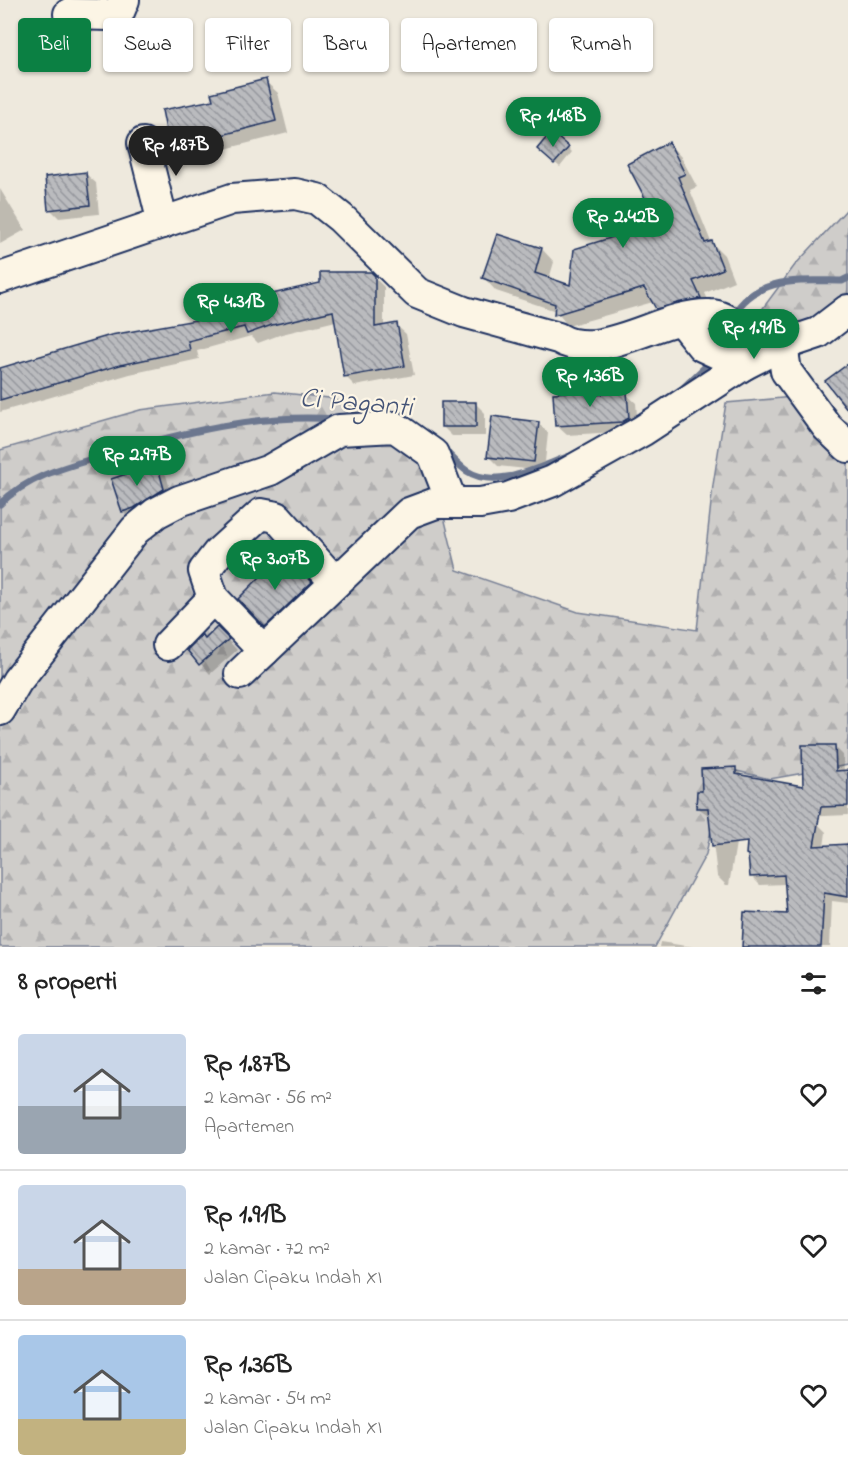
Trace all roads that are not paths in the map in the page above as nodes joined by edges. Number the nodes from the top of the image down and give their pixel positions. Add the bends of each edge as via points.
1 (124, 0) edge
2 (69, 14) dead end
3 (143, 143) dead end
4 (163, 223) junction
5 (0, 278) edge
6 (848, 310) edge
7 (695, 324) junction
8 (782, 345) junction
9 (733, 361) junction
10 (848, 447) edge
11 (452, 503) junction
12 (335, 582) junction
13 (213, 598) junction
14 (168, 645) dead end
15 (264, 651) junction
16 (240, 674) dead end
17 (0, 710) edge

1 - 2 street via 119,12 110,15
3 - 4 street
4 - 5 street
4 - 7 street via 232,199 295,194 317,199 341,218 417,293 464,312 581,347
6 - 8 street via 818,333
7 - 8 street via 722,318
7 - 9 street via 702,346
8 - 9 street
8 - 10 street via 786,371 827,427
9 - 11 street via 642,430 553,481 508,498
11 - 12 street via 436,503 410,513
11 - 17 street via 433,454 395,427 339,430 270,470 179,501 135,530 17,681
12 - 13 street via 277,517 261,514 204,571
12 - 15 street
13 - 14 street
13 - 15 street
15 - 16 street

